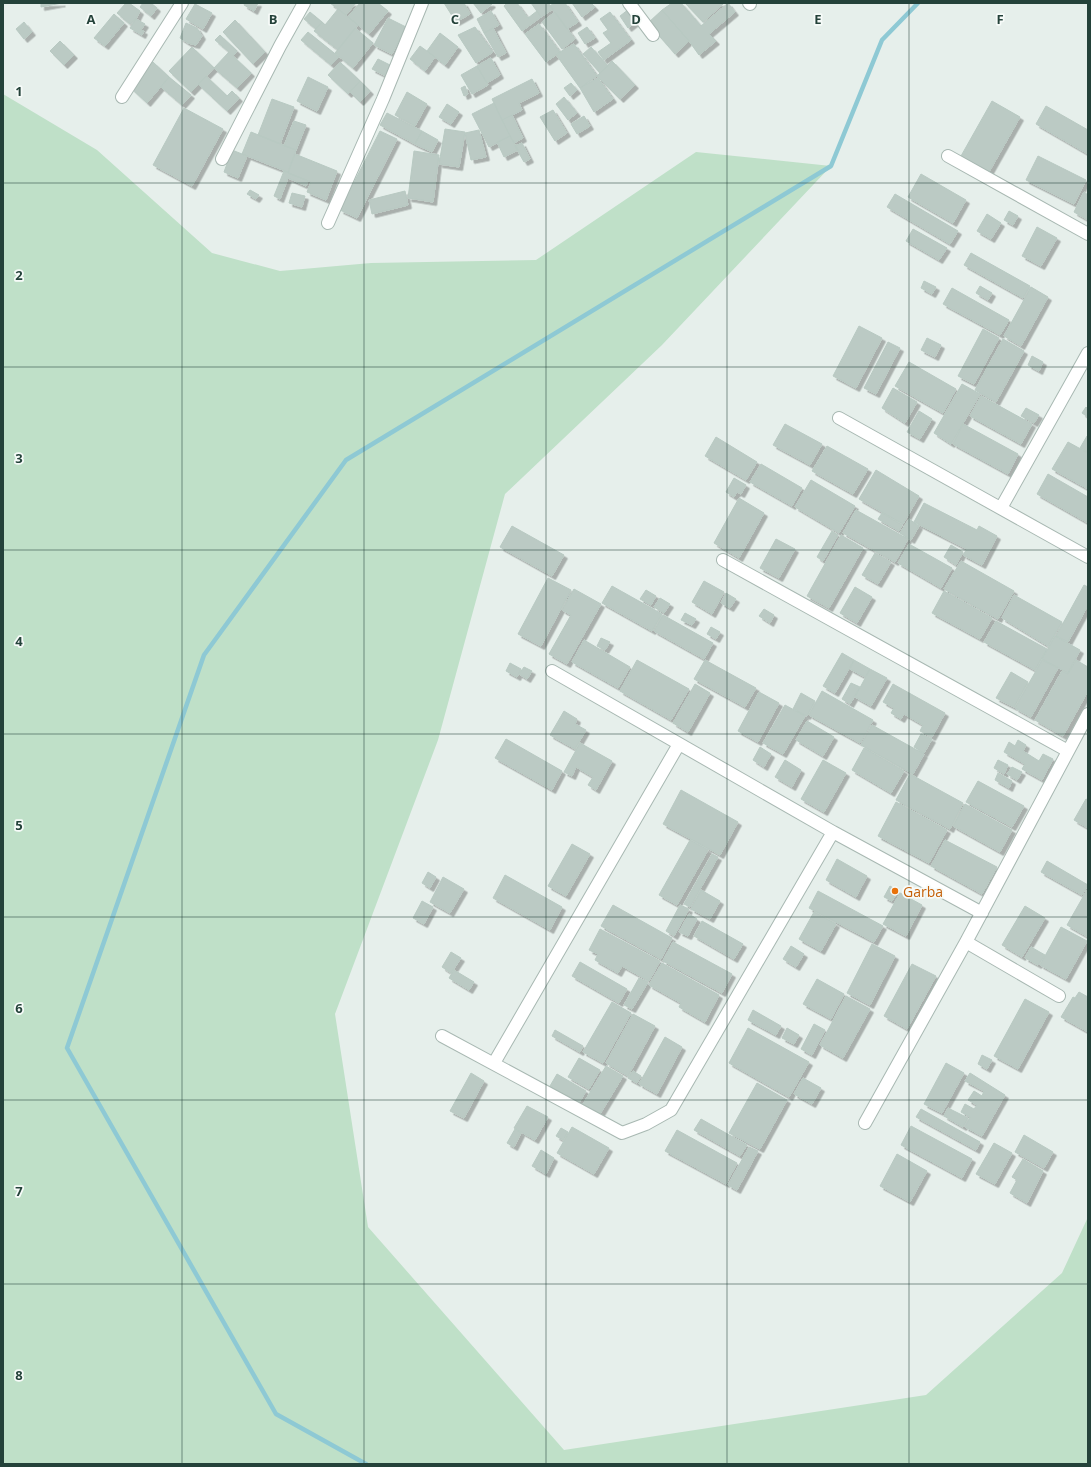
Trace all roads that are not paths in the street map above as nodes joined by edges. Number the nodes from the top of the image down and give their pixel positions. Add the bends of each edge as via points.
1 (182, 3) edge
2 (304, 3) edge
3 (628, 3) edge
4 (419, 5) edge
5 (653, 36) dead end
6 (122, 96) dead end
7 (948, 156) dead end
8 (222, 159) dead end
9 (328, 223) dead end
10 (1088, 234) edge
11 (1088, 353) edge
12 (839, 418) dead end
13 (1001, 508) junction
14 (1088, 557) edge
15 (723, 560) dead end
16 (552, 671) dead end
17 (1088, 714) edge
18 (679, 744) junction
19 (1068, 751) junction
20 (833, 832) junction
21 (982, 913) junction
22 (966, 942) junction
23 (1059, 996) dead end
24 (442, 1036) dead end
25 (494, 1063) junction
26 (865, 1123) dead end

1 - 6 street
2 - 8 street
3 - 5 street
4 - 9 street via 383,99
7 - 10 street
11 - 13 street
12 - 13 street
13 - 14 street
15 - 19 street
16 - 18 street
17 - 19 street
18 - 20 street
18 - 25 street
19 - 21 street
20 - 21 street
20 - 25 street via 671,1110 646,1124 622,1133
21 - 22 street
22 - 23 street
22 - 26 street
24 - 25 street

